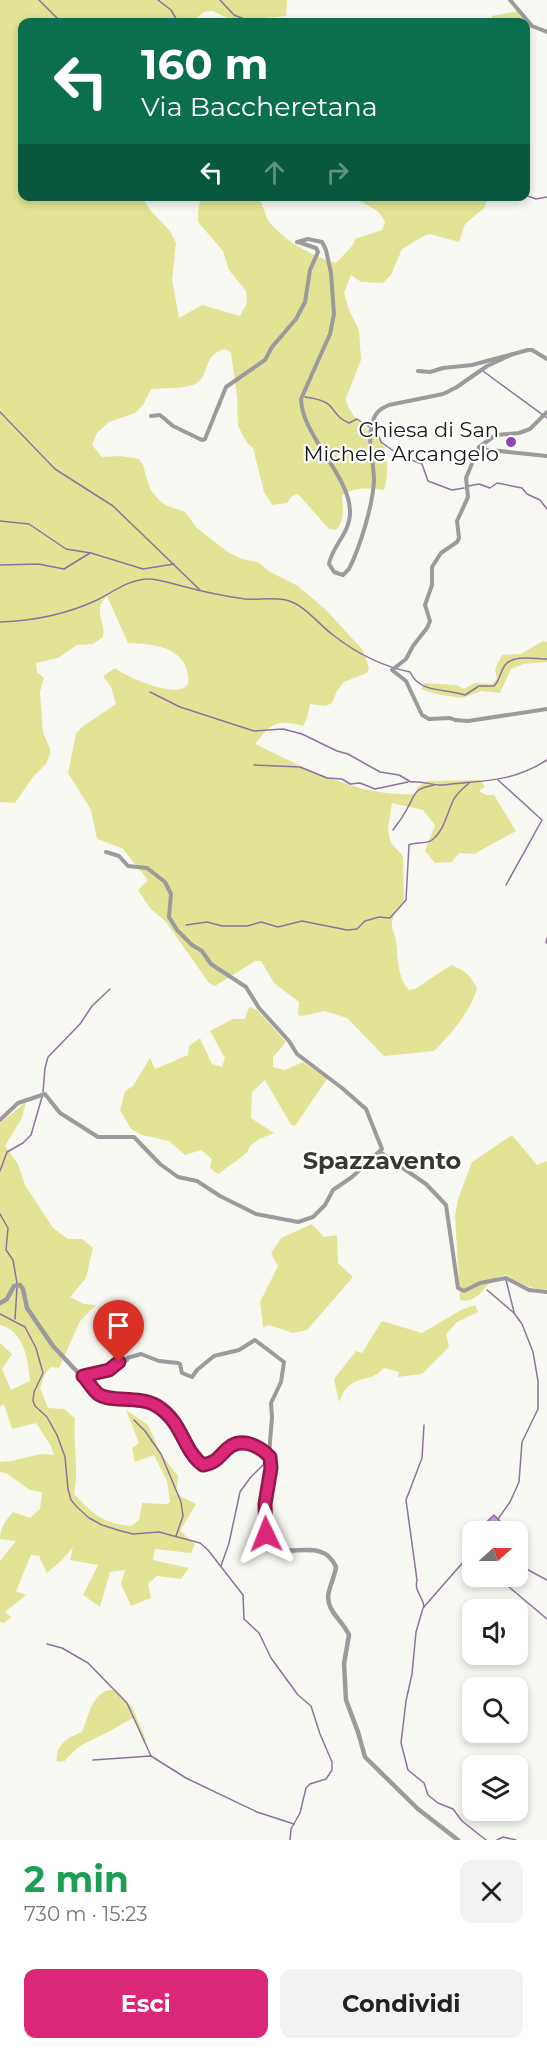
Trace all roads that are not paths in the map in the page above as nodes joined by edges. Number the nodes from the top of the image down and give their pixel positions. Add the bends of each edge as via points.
1 (510, 0) edge
2 (525, 18) edge
3 (530, 24) edge
4 (547, 32) edge
5 (513, 354) junction
6 (547, 359) edge
7 (418, 371) dead end
8 (547, 412) edge
9 (151, 416) dead end
10 (480, 449) junction
11 (547, 456) edge
12 (547, 709) edge
13 (106, 852) dead end
14 (0, 1120) edge
15 (382, 1151) junction
16 (547, 1292) edge
17 (0, 1303) edge
18 (83, 1376) junction
19 (269, 1455) junction
20 (458, 1840) edge

1 - 2 street
3 - 4 street
5 - 6 street via 532,350
5 - 7 street via 472,365
5 - 9 street via 443,394 380,408 370,435 374,484 369,509 349,569 343,575 334,572 329,564 348,526 350,505 306,422 301,399 330,334 334,314 322,242 308,238 297,242 318,252 306,285 305,302 265,360 226,387 205,439 173,426 160,415
8 - 10 street via 530,429 496,435
10 - 11 street
10 - 12 street via 465,478 468,497 457,521 459,538 432,567 432,585 425,605 430,621 406,659 393,669 406,681 422,715 429,719 468,721
13 - 15 street via 119,856 128,866 147,868 165,882 171,894 170,917 177,930 211,964 243,984 297,1054 366,1109
14 - 15 street via 18,1103 45,1094 60,1113 98,1137 134,1137 178,1177 197,1182 256,1214 289,1221 313,1217 333,1190
15 - 16 street via 426,1184 446,1205 456,1285 461,1290 506,1278 529,1290
17 - 18 street via 12,1288 17,1285 23,1289 27,1308 53,1346
18 - 19 street via 106,1398 133,1399 160,1408 177,1425 192,1455 203,1465 217,1461 237,1444 259,1447
18 - 19 street via 109,1370 141,1354 178,1363 182,1372 192,1377 214,1356 239,1350 255,1340 284,1362 281,1382 271,1403
19 - 20 street via 267,1539 278,1549 328,1555 336,1567 328,1602 349,1635 344,1664 345,1700 365,1757 418,1809

